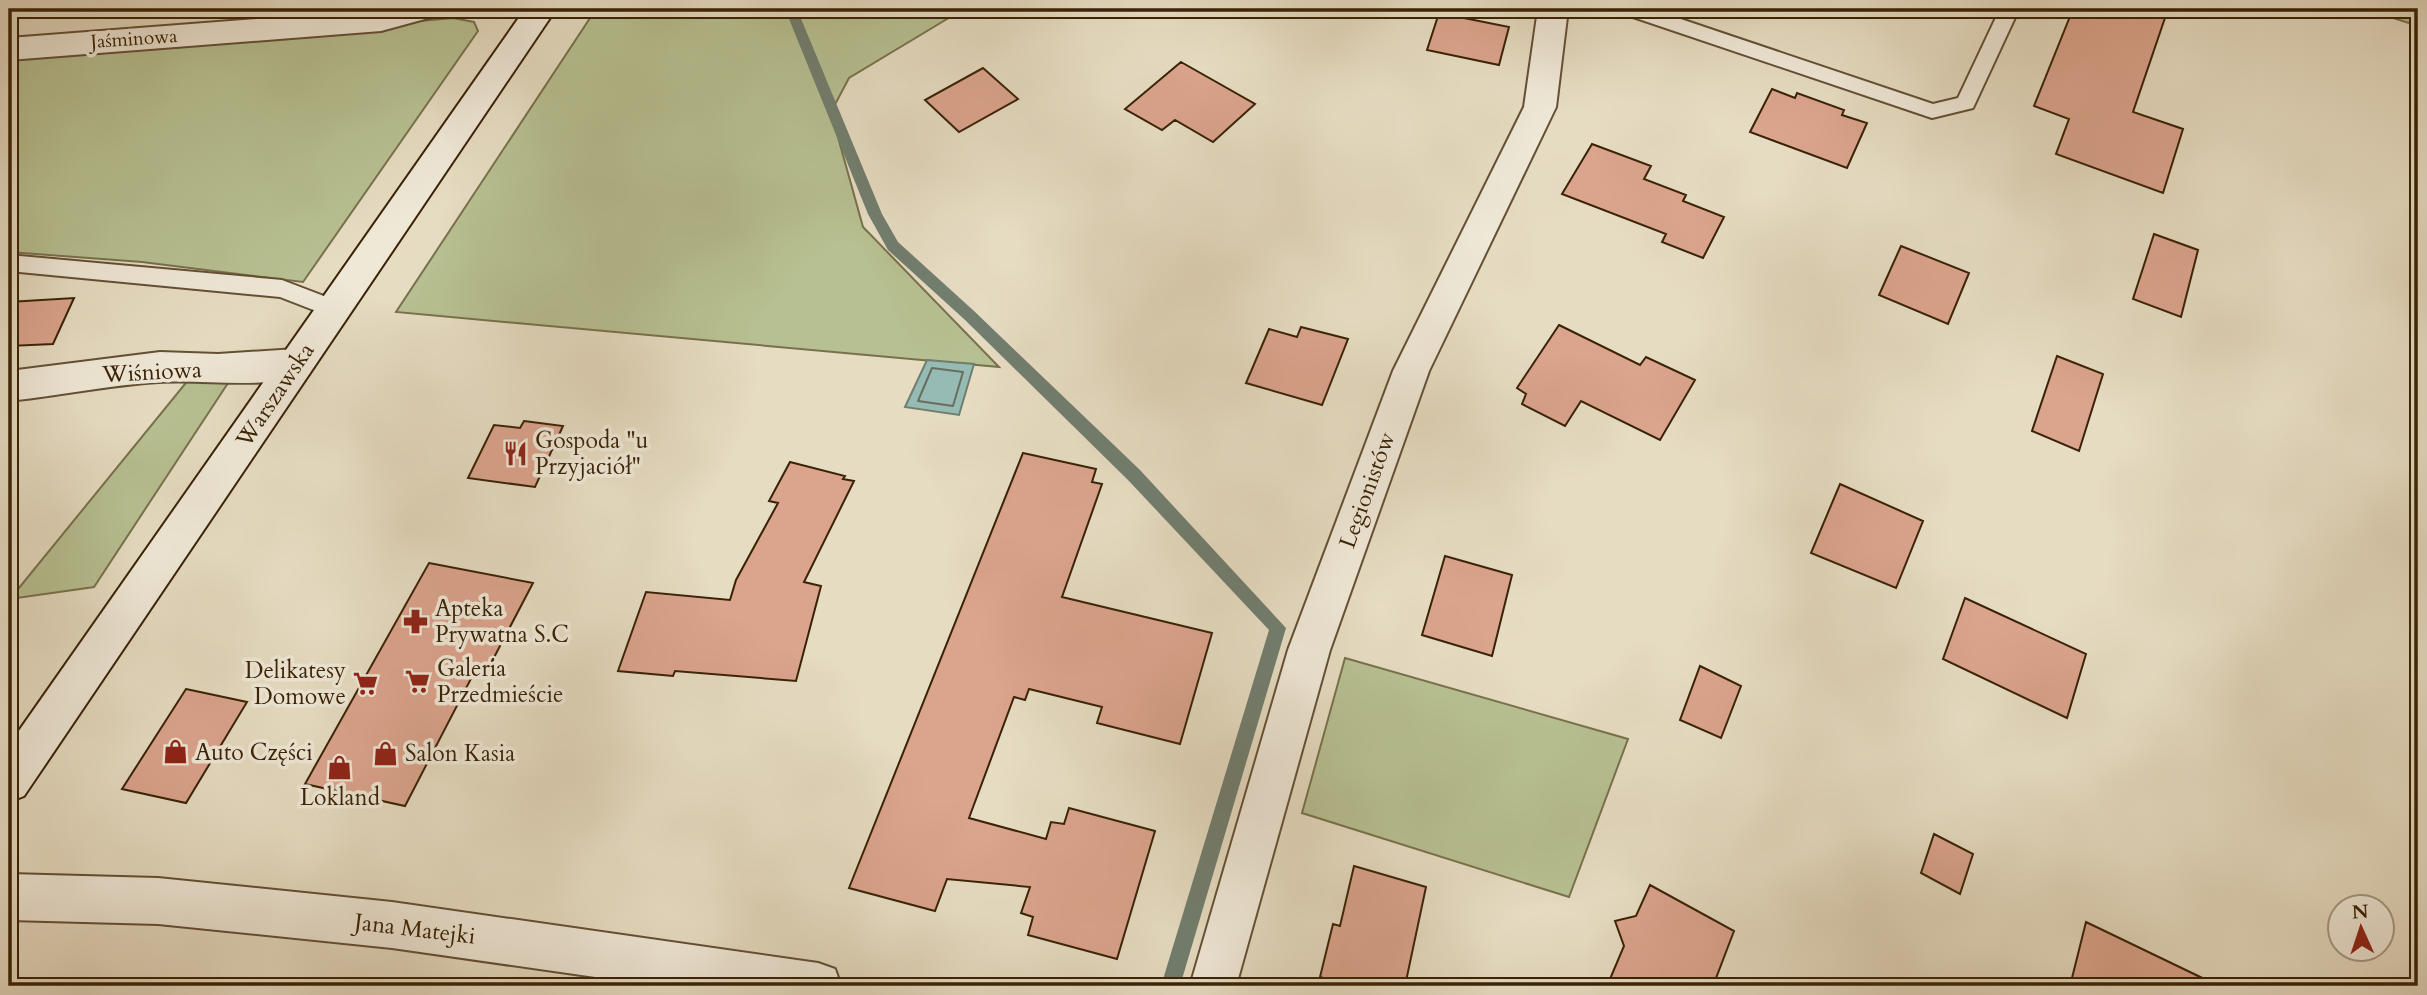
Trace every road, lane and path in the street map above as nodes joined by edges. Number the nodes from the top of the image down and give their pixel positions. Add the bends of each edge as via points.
1 (425, 9) edge
2 (541, 9) edge
3 (1553, 9) edge
4 (1631, 9) edge
5 (2009, 9) edge
6 (9, 49) edge
7 (9, 263) edge
8 (334, 310) junction
9 (296, 364) junction
10 (9, 386) edge
11 (9, 781) edge
12 (9, 897) edge
13 (818, 986) edge
14 (1213, 986) edge

1 - 6 street, Jaśminowa via 381,20
2 - 8 street, Warszawska
3 - 14 street, Legionistów via 1540,107 1411,371 1309,650
4 - 5 lane via 1932,111 1966,103
7 - 8 lane via 282,289
8 - 9 street, Warszawska
9 - 10 street, Wiśniowa via 159,367
9 - 11 street, Warszawska
12 - 13 street, Jana Matejki via 158,901 393,925

